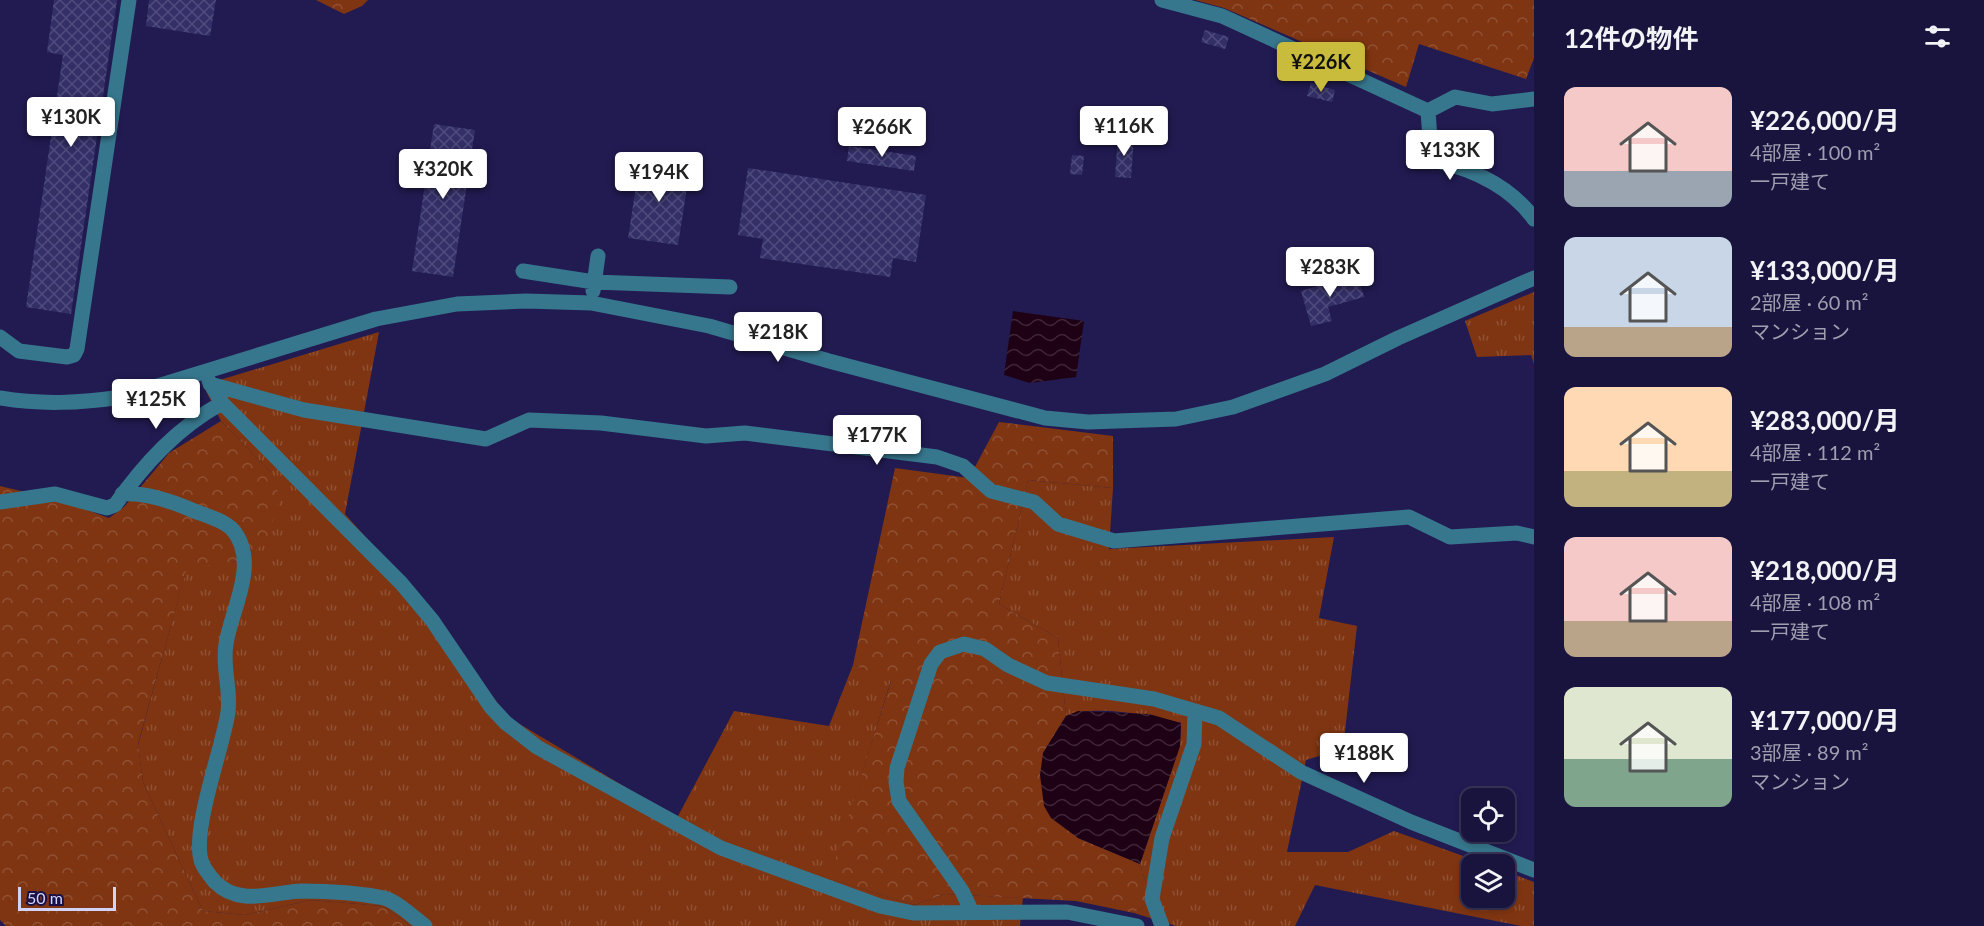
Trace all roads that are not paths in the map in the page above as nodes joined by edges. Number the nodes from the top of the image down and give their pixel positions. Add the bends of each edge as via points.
1 (129, 0) edge
2 (1161, 0) edge
3 (1534, 99) edge
4 (1428, 111) junction
5 (1534, 219) edge
6 (598, 256) dead end
7 (523, 271) dead end
8 (1534, 278) edge
9 (594, 282) junction
10 (730, 287) dead end
11 (591, 303) junction
12 (0, 337) edge
13 (207, 379) junction
14 (0, 398) edge
15 (222, 403) junction
16 (122, 494) junction
17 (0, 502) edge
18 (1534, 537) edge
19 (1195, 711) junction
20 (1534, 870) edge
21 (972, 912) junction
22 (425, 926) edge
23 (1137, 926) edge
24 (1162, 926) edge

1 - 12 street via 77,349 67,357 19,351
2 - 4 street via 1222,16
3 - 4 street via 1492,104 1455,98
4 - 5 street via 1431,152 1437,161 1467,168 1506,190
6 - 9 street
7 - 9 street
8 - 11 street via 1272,395 1176,419 1132,422 1045,418 829,362 709,326
9 - 10 street
9 - 11 street
11 - 13 street via 526,301 432,307 376,319
13 - 14 street via 122,398 78,403 35,404
13 - 15 street
13 - 18 street via 303,410 486,438 529,420 601,423 706,436 745,433 937,457 963,466 991,491 1034,502 1058,524 1114,541 1409,517 1450,537 1517,533
15 - 16 street via 193,419 157,451
15 - 21 street via 401,583 432,620 491,707 537,747 721,848 880,906 913,913
16 - 17 street via 115,505 107,508 55,494
16 - 22 street via 137,493 221,522 233,530 242,550 239,600 229,626 223,661 228,709 199,838 202,863 216,883 234,893 257,898 315,891 385,898
19 - 20 street via 1219,718 1269,754 1310,777
19 - 21 street via 1154,699 1047,683 985,649 964,644 940,652 931,664 897,768 896,782 907,816 962,891
19 - 24 street via 1194,744 1162,838 1152,899
21 - 23 street via 1067,912

